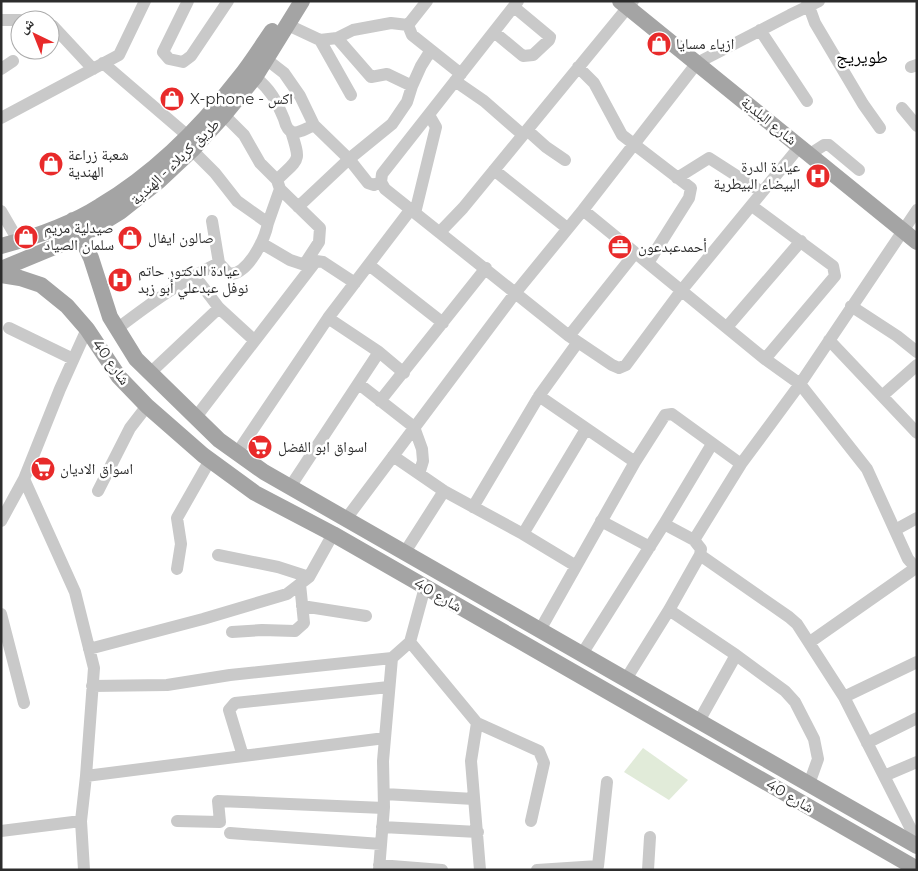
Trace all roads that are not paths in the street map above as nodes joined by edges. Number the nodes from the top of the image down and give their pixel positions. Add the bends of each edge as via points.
1 (145, 1) edge
2 (188, 1) edge
3 (228, 1) edge
4 (290, 1) edge
5 (302, 1) edge
6 (427, 1) edge
7 (627, 3) edge
8 (812, 3) edge
9 (516, 4) edge
10 (288, 26) junction
11 (408, 26) junction
12 (760, 30) junction
13 (60, 32) edge
14 (494, 32) junction
15 (337, 38) junction
16 (320, 40) junction
17 (431, 50) junction
18 (266, 60) junction
19 (13, 61) dead end
20 (697, 63) junction
21 (98, 66) junction
22 (578, 66) junction
23 (1, 68) edge
24 (255, 77) junction
25 (458, 78) junction
26 (412, 86) junction
27 (351, 94) dead end
28 (807, 102) dead end
29 (902, 108) dead end
30 (224, 115) junction
31 (429, 115) junction
32 (1, 118) edge
33 (314, 125) junction
34 (917, 126) edge
35 (880, 128) dead end
36 (291, 131) junction
37 (525, 132) junction
38 (190, 143) junction
39 (634, 144) junction
40 (805, 150) junction
41 (348, 159) junction
42 (565, 160) dead end
43 (494, 170) junction
44 (859, 170) dead end
45 (677, 178) junction
46 (381, 182) junction
47 (278, 185) junction
48 (762, 192) junction
49 (116, 206) junction
50 (298, 206) junction
51 (752, 206) junction
52 (583, 210) junction
53 (917, 210) edge
54 (1, 211) edge
55 (413, 211) junction
56 (73, 220) junction
57 (212, 221) dead end
58 (268, 223) junction
59 (567, 228) junction
60 (903, 230) junction
61 (440, 232) junction
62 (81, 236) junction
63 (800, 241) junction
64 (18, 242) junction
65 (917, 242) edge
66 (261, 243) junction
67 (1, 246) edge
68 (635, 253) junction
69 (219, 263) junction
70 (648, 263) junction
71 (369, 265) junction
72 (307, 266) junction
73 (486, 268) junction
74 (1, 269) edge
75 (1, 275) edge
76 (194, 275) junction
77 (355, 284) junction
78 (681, 291) junction
79 (516, 292) junction
80 (851, 306) junction
81 (219, 308) junction
82 (328, 318) junction
83 (443, 323) junction
84 (727, 327) junction
85 (9, 328) dead end
86 (118, 328) junction
87 (87, 329) junction
88 (573, 339) junction
89 (254, 340) junction
90 (829, 340) junction
91 (380, 352) junction
92 (917, 352) edge
93 (136, 359) junction
94 (765, 359) junction
95 (73, 360) junction
96 (917, 365) edge
97 (150, 373) junction
98 (404, 373) junction
99 (119, 377) junction
100 (359, 384) junction
101 (800, 384) junction
102 (539, 396) junction
103 (882, 396) junction
104 (380, 401) junction
105 (147, 406) junction
106 (196, 417) junction
107 (414, 428) junction
108 (586, 428) junction
109 (917, 433) edge
110 (712, 444) junction
111 (237, 453) junction
112 (393, 456) junction
113 (210, 460) junction
114 (635, 462) junction
115 (741, 464) junction
116 (419, 474) junction
117 (24, 479) junction
118 (290, 487) junction
119 (98, 491) dead end
120 (444, 491) junction
121 (6, 502) edge
122 (473, 507) junction
123 (917, 518) edge
124 (346, 519) junction
125 (1, 521) edge
126 (601, 521) junction
127 (664, 524) junction
128 (895, 530) junction
129 (332, 534) junction
130 (523, 534) junction
131 (694, 540) junction
132 (650, 547) junction
133 (405, 552) junction
134 (218, 555) dead end
135 (700, 555) junction
136 (576, 566) junction
137 (916, 568) edge
138 (177, 569) dead end
139 (305, 580) junction
140 (425, 588) junction
141 (302, 606) junction
142 (669, 610) junction
143 (1, 614) edge
144 (366, 616) dead end
145 (540, 630) junction
146 (232, 632) dead end
147 (410, 642) junction
148 (810, 642) junction
149 (89, 648) junction
150 (582, 654) junction
151 (736, 655) junction
152 (392, 658) junction
153 (917, 662) edge
154 (626, 679) junction
155 (92, 686) junction
156 (388, 687) junction
157 (844, 697) junction
158 (24, 703) dead end
159 (917, 718) edge
160 (699, 721) junction
161 (477, 723) junction
162 (385, 738) junction
163 (729, 738) junction
164 (868, 742) junction
165 (243, 756) junction
166 (719, 756) junction
167 (770, 762) junction
168 (917, 762) edge
169 (86, 776) junction
170 (884, 776) junction
171 (761, 779) junction
172 (607, 782) dead end
173 (809, 784) junction
174 (384, 794) junction
175 (474, 799) junction
176 (384, 808) junction
177 (81, 821) junction
178 (177, 821) dead end
179 (531, 821) dead end
180 (382, 827) junction
181 (1, 831) edge
182 (230, 832) dead end
183 (478, 832) junction
184 (650, 837) dead end
185 (916, 840) edge
186 (381, 844) junction
187 (379, 867) edge
188 (598, 868) edge
189 (917, 868) edge
190 (651, 869) edge
191 (84, 870) edge
192 (442, 870) edge
193 (480, 870) edge
194 (536, 870) edge

1 - 21 street via 119,55
2 - 3 street via 163,52 169,59 183,62 191,56
4 - 38 main road via 240,77
5 - 10 main road, طريق كربلاء - الهندية
6 - 11 street
7 - 20 main road, شارع البلدية
7 - 22 street
8 - 12 street
8 - 35 street via 815,23
9 - 14 street
9 - 14 street via 550,37 549,40 533,55 523,56
10 - 16 street
10 - 18 main road, طريق كربلاء - الهندية
11 - 15 street via 392,23 353,30
11 - 17 street via 412,35
12 - 20 street
12 - 28 street
13 - 21 street
14 - 25 street
15 - 16 street
15 - 26 street via 371,77 387,74
16 - 27 street
17 - 25 street
17 - 26 street
18 - 24 main road, طريق كربلاء - الهندية
18 - 33 street via 284,72
19 - 23 street
20 - 39 street
20 - 40 main road, شارع البلدية
21 - 32 street
21 - 38 street
22 - 37 street
22 - 39 street via 594,83 622,135
24 - 30 main road, طريق كربلاء - الهندية
24 - 36 street via 268,88
25 - 31 street
25 - 37 street
26 - 41 street via 407,102 392,124
29 - 34 street
30 - 38 main road, طريق كربلاء - الهندية
30 - 47 street via 244,135 260,163
31 - 46 street via 382,174
31 - 55 street via 436,127
33 - 36 street
33 - 41 street
36 - 47 street via 297,160
37 - 42 street
37 - 43 street
38 - 49 main road, طريق كربلاء - الهندية via 159,181
38 - 58 street via 237,201
39 - 45 street
39 - 52 street
40 - 44 street via 828,145
40 - 48 street
40 - 60 main road, شارع البلدية
41 - 46 street via 368,184
41 - 50 street
43 - 59 street
43 - 61 street
45 - 48 street via 709,158
45 - 70 street via 691,188 691,193
46 - 55 street via 385,189
47 - 50 street
47 - 58 street
48 - 51 street
49 - 56 main road
49 - 62 main road, طريق كربلاء - الهندية
50 - 72 street via 320,228 319,242
51 - 63 street
51 - 78 street
52 - 59 street
52 - 68 street
53 - 60 street
54 - 64 street
55 - 61 street
55 - 71 street
56 - 62 main road, شارع 40
56 - 64 main road
57 - 69 street
58 - 66 street
59 - 79 street
60 - 65 main road, شارع البلدية
60 - 80 street
61 - 73 street
62 - 74 main road, طريق كربلاء - الهندية
62 - 86 main road, شارع 40 via 110,317
63 - 84 street
63 - 94 street via 833,266 836,276
64 - 67 main road
66 - 69 street via 247,264 236,273 229,274
66 - 72 street
68 - 70 street
68 - 88 street
69 - 76 street
70 - 78 street
71 - 77 street
71 - 83 street
72 - 77 street via 316,261 323,262
72 - 89 street via 290,296
73 - 79 street
73 - 83 street
75 - 87 main road, شارع 40 via 41,285 67,306
76 - 81 street
76 - 86 street
77 - 82 street
78 - 84 street
78 - 88 street via 626,365 612,366
79 - 88 street
79 - 107 street
80 - 90 street
80 - 92 street
81 - 89 street
81 - 97 street
82 - 91 street
82 - 111 street
83 - 98 street
84 - 94 street
85 - 95 street
86 - 93 main road, شارع 40
87 - 95 street
87 - 99 main road, شارع 40
88 - 102 street
89 - 106 street
90 - 101 street
90 - 103 street
91 - 98 street
91 - 100 street
93 - 97 main road, شارع 40
93 - 99 main road
94 - 101 street
95 - 117 street
96 - 103 street
97 - 106 main road, شارع 40
98 - 104 street
99 - 105 main road, شارع 40
100 - 104 street
100 - 118 street
101 - 115 street
101 - 128 street via 867,469
102 - 108 street
102 - 122 street
103 - 109 street
104 - 107 street
105 - 113 main road, شارع 40
105 - 119 street via 130,428
106 - 111 main road, شارع 40
107 - 112 street
107 - 116 street via 422,449
108 - 114 street
108 - 130 street
110 - 114 street via 672,414 666,415
110 - 115 street
110 - 127 street
111 - 118 main road, شارع 40
112 - 116 street
112 - 124 street
113 - 129 main road, شارع 40 via 255,493
113 - 138 street via 177,518 180,544
114 - 126 street
115 - 131 street
116 - 120 street
117 - 121 street
117 - 149 street via 75,592
118 - 124 main road, شارع 40
120 - 122 street
120 - 133 street
121 - 125 street
122 - 130 street
123 - 128 street
124 - 133 main road, شارع 40
126 - 132 street
126 - 136 street
127 - 131 street
127 - 132 street
128 - 137 street via 908,559
129 - 139 street
129 - 140 main road, شارع 40
130 - 136 street
131 - 135 street via 701,549
132 - 150 street
133 - 145 main road, شارع 40
134 - 139 street via 278,568
135 - 142 street
135 - 148 street via 789,617
136 - 145 street
137 - 148 street
139 - 141 street
139 - 149 street via 278,597
140 - 147 street
140 - 166 main road, شارع 40
141 - 144 street
141 - 146 street via 304,623 295,631
142 - 151 street
142 - 154 street
143 - 158 street
145 - 150 main road, شارع 40
147 - 152 street
147 - 161 street
148 - 157 street
149 - 155 street via 94,668
150 - 154 main road, شارع 40
151 - 160 street
151 - 173 street via 795,702 814,739 818,759
152 - 155 street via 167,685
152 - 156 street
153 - 157 street
154 - 160 main road, شارع 40
155 - 169 street
156 - 162 street
156 - 165 street via 235,703 229,710
157 - 164 street
159 - 164 street
160 - 163 main road, شارع 40
161 - 175 street via 471,761
161 - 179 street via 539,751 544,763
162 - 165 street
162 - 174 street
163 - 166 main road
163 - 167 main road, شارع 40
164 - 170 street
165 - 169 street
166 - 171 main road, شارع 40
167 - 171 main road
167 - 173 main road, شارع 40
168 - 170 street
169 - 177 street
170 - 185 street
171 - 189 main road, شارع 40
172 - 188 street
173 - 185 main road, شارع 40
174 - 175 street
174 - 176 street
175 - 183 street
176 - 178 street via 218,801 220,822
176 - 180 street
177 - 181 street
177 - 191 street
180 - 183 street
180 - 186 street
182 - 186 street
183 - 193 street
184 - 190 street
186 - 187 street
187 - 192 street
188 - 194 street

